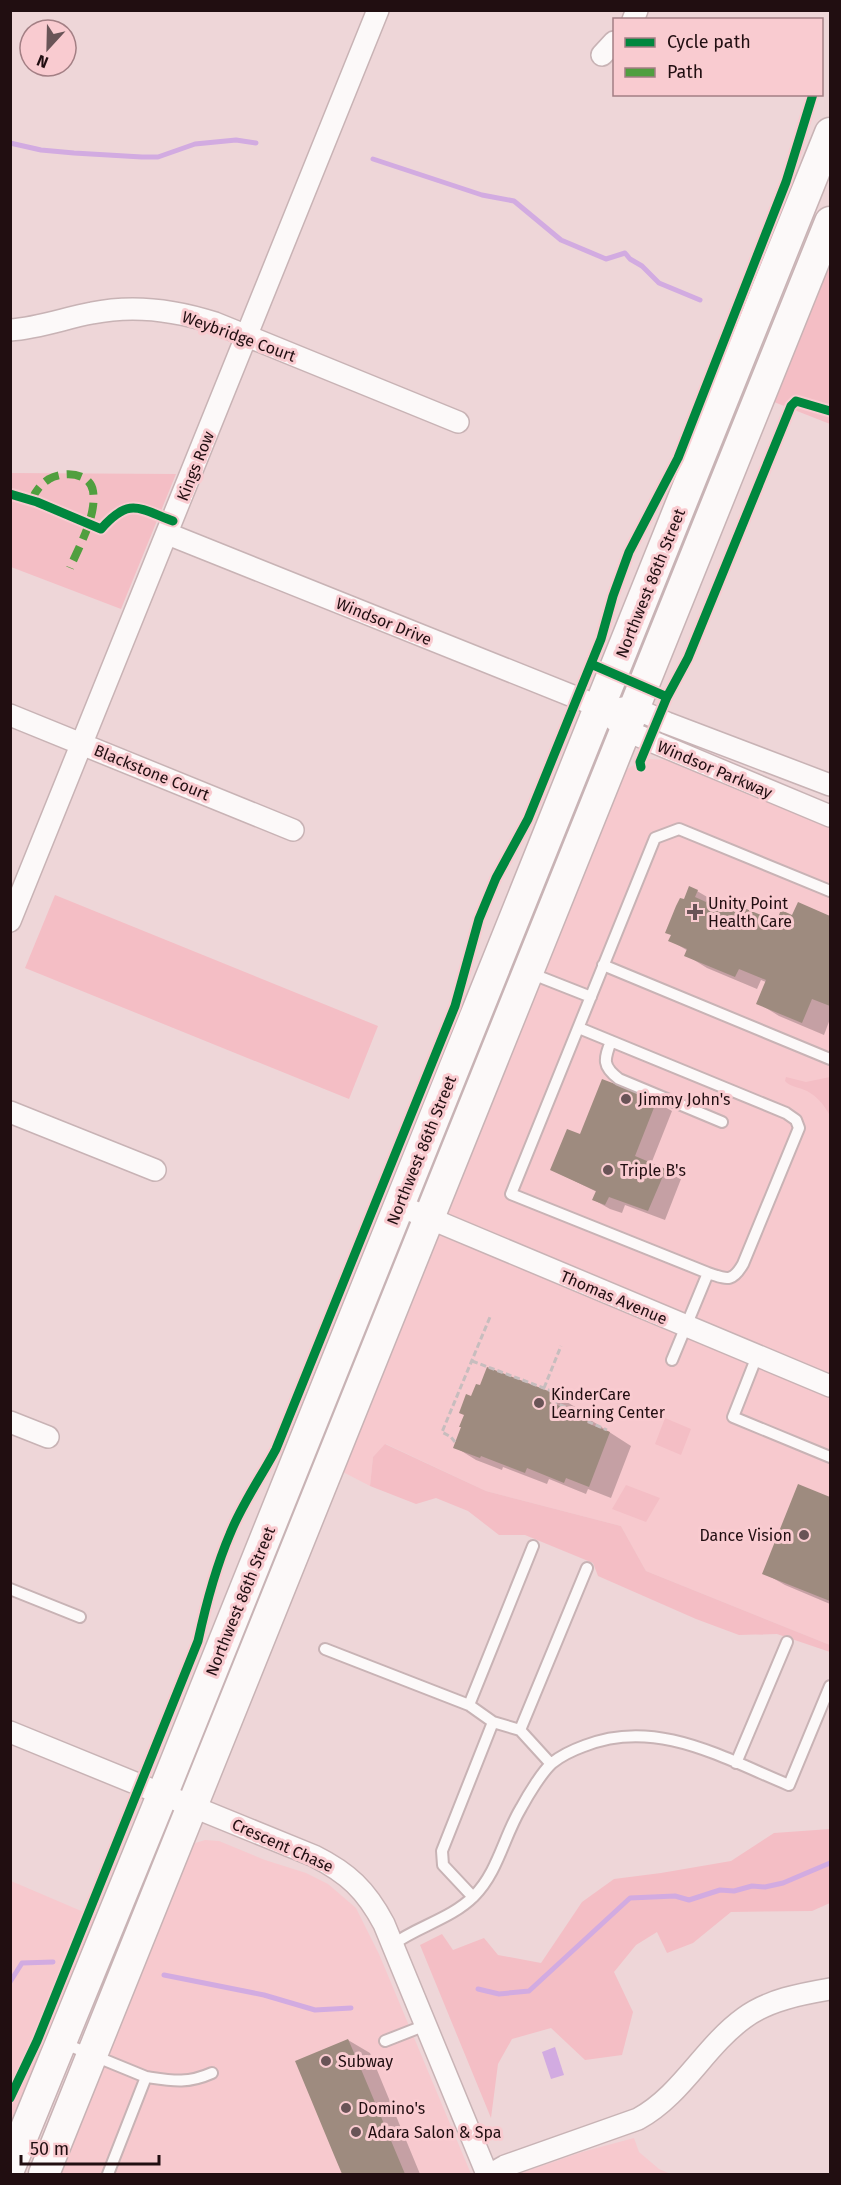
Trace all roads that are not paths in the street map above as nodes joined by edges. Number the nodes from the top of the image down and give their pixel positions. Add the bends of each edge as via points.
1 (378, 10) edge
2 (831, 133) edge
3 (831, 222) edge
4 (10, 330) edge
5 (247, 336) junction
6 (459, 422) dead end
7 (168, 534) junction
8 (600, 707) junction
9 (10, 715) edge
10 (631, 720) junction
11 (82, 744) junction
12 (831, 785) edge
13 (831, 816) edge
14 (293, 830) dead end
15 (831, 891) edge
16 (10, 921) edge
17 (603, 965) junction
18 (530, 973) junction
19 (591, 998) junction
20 (579, 1028) junction
21 (611, 1041) junction
22 (831, 1059) edge
23 (10, 1112) edge
24 (722, 1122) dead end
25 (155, 1170) dead end
26 (398, 1205) junction
27 (430, 1219) junction
28 (708, 1273) junction
29 (685, 1327) junction
30 (757, 1356) junction
31 (672, 1360) dead end
32 (831, 1386) edge
33 (10, 1422) edge
34 (48, 1437) dead end
35 (831, 1457) edge
36 (532, 1546) dead end
37 (587, 1568) dead end
38 (10, 1589) edge
39 (80, 1617) dead end
40 (786, 1642) dead end
41 (326, 1649) dead end
42 (831, 1686) edge
43 (469, 1706) junction
44 (493, 1722) junction
45 (520, 1730) junction
46 (10, 1732) edge
47 (736, 1763) junction
48 (551, 1764) junction
49 (163, 1794) junction
50 (194, 1806) junction
51 (473, 1897) junction
52 (392, 1945) junction
53 (831, 1989) edge
54 (426, 2025) junction
55 (385, 2041) dead end
56 (61, 2043) junction
57 (92, 2054) junction
58 (212, 2073) dead end
59 (146, 2077) junction
60 (10, 2167) edge
61 (44, 2175) edge
62 (108, 2175) edge
63 (489, 2175) edge

1 - 5 street, Kings Row
2 - 8 main road, Northwest 86th Street
3 - 10 main road, Northwest 86th Street
4 - 5 street, Weybridge Court via 126,308 188,314
5 - 6 street, Weybridge Court
5 - 7 street, Kings Row
7 - 8 street, Windsor Drive
7 - 11 street, Kings Row
8 - 10 street, Windsor Parkway
8 - 26 main road, Northwest 86th Street
9 - 11 street, Blackstone Court
10 - 12 street, Windsor Parkway via 667,723
10 - 13 street, Windsor Parkway
10 - 18 main road, Northwest 86th Street
11 - 14 street, Blackstone Court
11 - 16 street, Kings Row
15 - 17 lane via 679,830 669,831 655,837
17 - 19 lane
17 - 22 lane
18 - 19 lane
18 - 27 main road, Northwest 86th Street
19 - 20 lane
20 - 21 lane
20 - 28 lane via 512,1194
21 - 24 lane via 605,1056 610,1073
21 - 28 lane via 796,1120 799,1128 743,1264 736,1276 727,1279
23 - 25 street
26 - 27 street, Thomas Avenue
26 - 49 main road, Northwest 86th Street
27 - 29 street, Thomas Avenue
27 - 50 main road, Northwest 86th Street
28 - 29 lane
29 - 30 street, Thomas Avenue
29 - 31 lane
30 - 32 street, Thomas Avenue
30 - 35 lane via 733,1417
33 - 34 street
36 - 43 lane
37 - 45 lane
38 - 39 lane
40 - 47 lane
41 - 43 lane
42 - 47 lane via 789,1785
43 - 44 lane
44 - 45 lane
44 - 51 lane via 441,1851 443,1865
45 - 48 lane
46 - 49 street, Crescent Chase
47 - 48 lane via 659,1736 625,1736 598,1740
48 - 51 lane via 520,1809 486,1883
49 - 50 street, Crescent Chase
49 - 56 main road, Northwest 86th Street
50 - 52 street, Crescent Chase via 338,1868 372,1903
50 - 57 main road, Northwest 86th Street
51 - 52 lane via 448,1916
52 - 54 street, Crescent Chase
53 - 63 street via 766,2005 744,2018 669,2097 646,2115
54 - 55 lane
54 - 63 street, Crescent Chase
56 - 57 lane
56 - 60 main road, Northwest 86th Street
57 - 59 lane
57 - 61 main road, Northwest 86th Street
58 - 59 lane via 180,2082
59 - 62 lane

